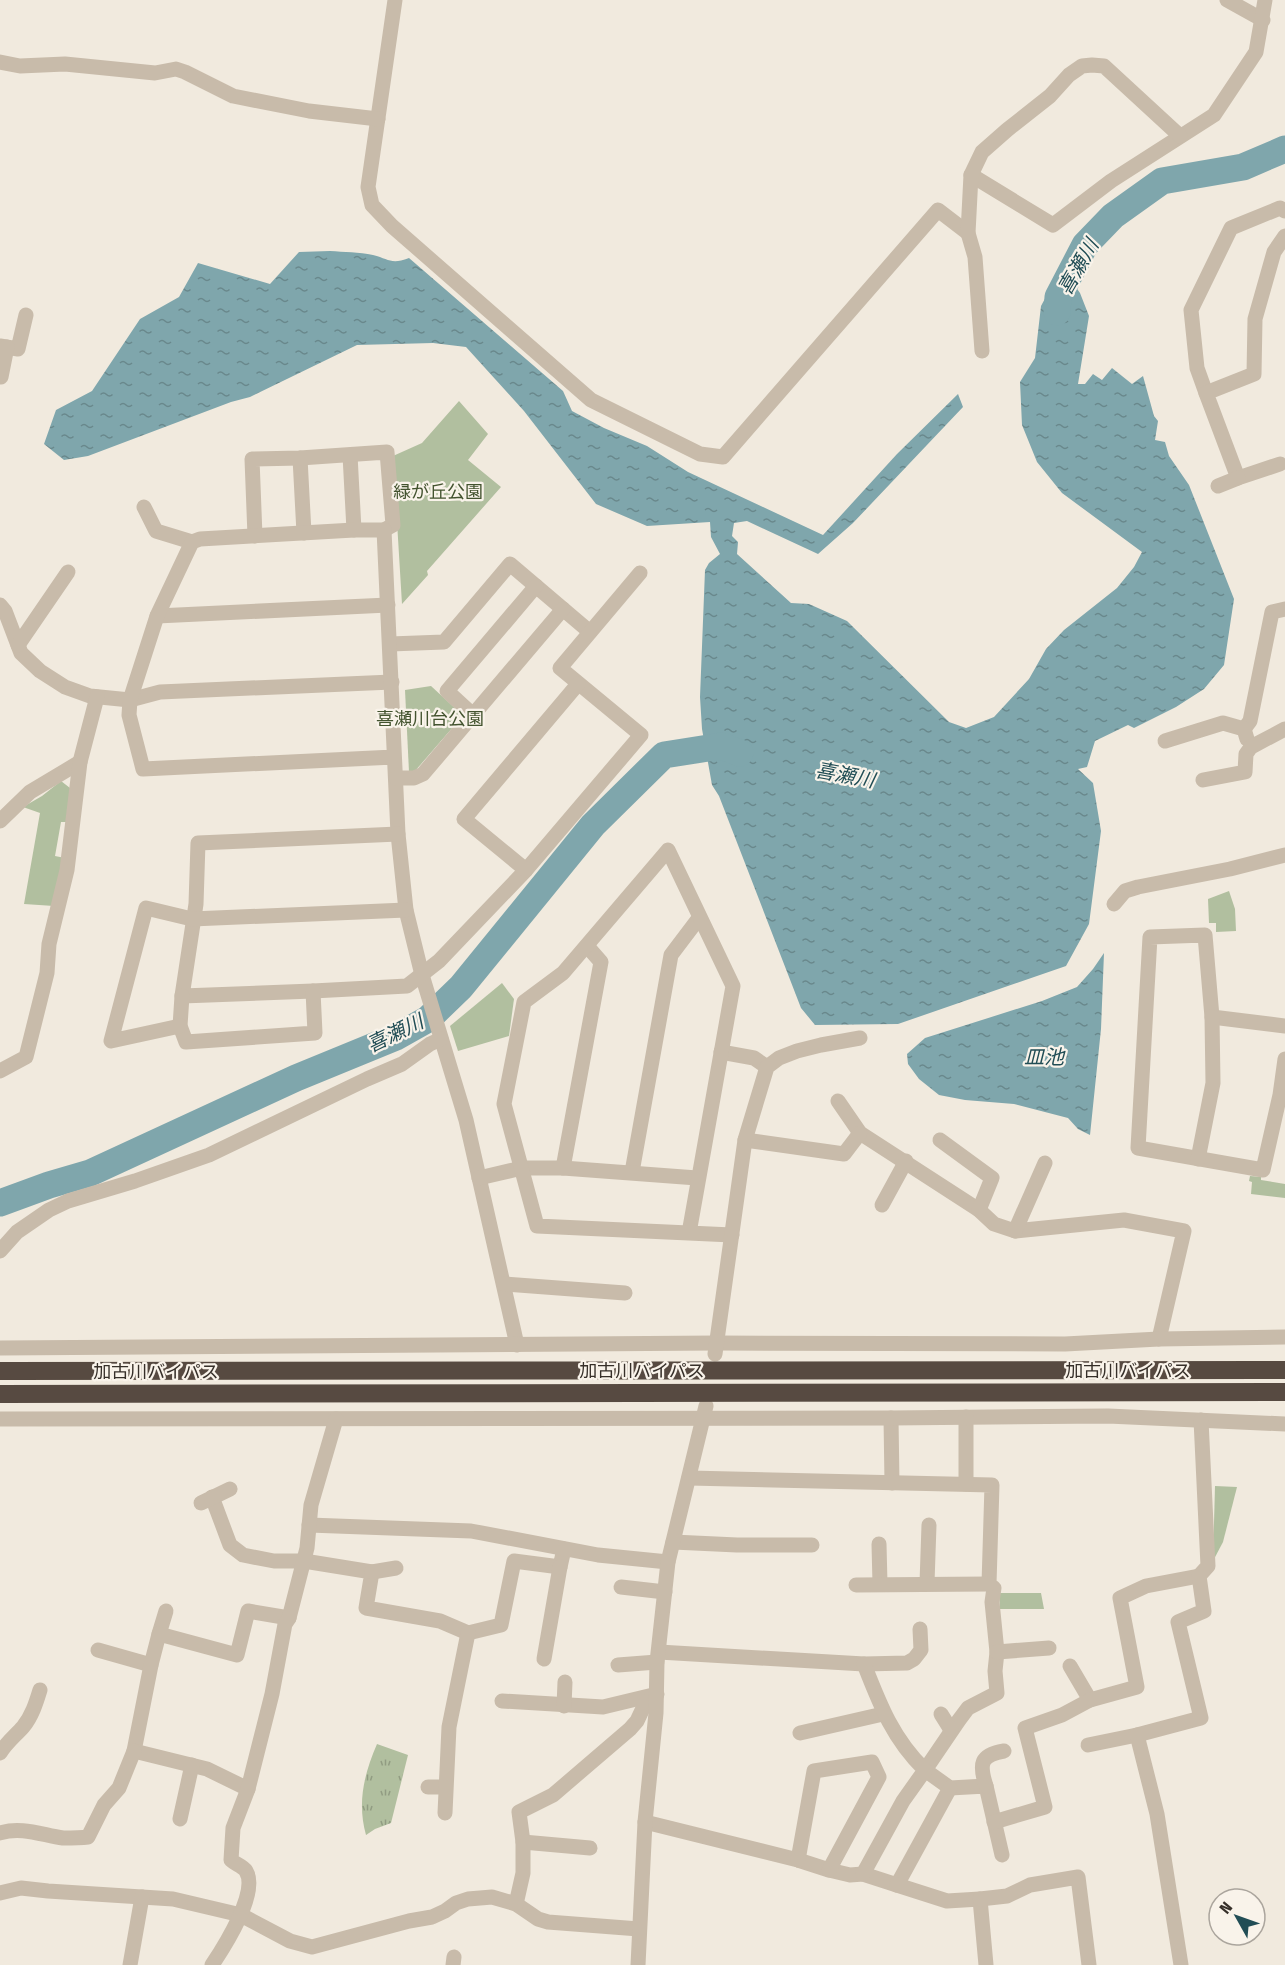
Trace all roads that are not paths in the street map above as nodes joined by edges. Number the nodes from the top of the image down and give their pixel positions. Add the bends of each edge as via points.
1 (394, 0) edge
2 (1227, 0) edge
3 (1265, 0) edge
4 (1263, 20) junction
5 (0, 62) edge
6 (378, 119) junction
7 (1180, 136) junction
8 (971, 175) junction
9 (1285, 211) edge
10 (968, 233) junction
11 (1285, 236) edge
12 (26, 315) dead end
13 (4, 347) edge
14 (982, 351) dead end
15 (1, 377) edge
16 (1206, 393) junction
17 (350, 455) junction
18 (300, 458) junction
19 (1280, 464) dead end
20 (1238, 478) junction
21 (1218, 486) dead end
22 (144, 507) dead end
23 (354, 530) junction
24 (384, 530) junction
25 (304, 533) junction
26 (255, 536) junction
27 (192, 542) junction
28 (68, 572) dead end
29 (640, 573) dead end
30 (536, 586) junction
31 (388, 605) junction
32 (563, 609) junction
33 (1285, 609) edge
34 (2, 612) edge
35 (157, 616) junction
36 (590, 632) junction
37 (390, 644) junction
38 (18, 645) junction
39 (392, 682) junction
40 (578, 684) junction
41 (97, 697) junction
42 (130, 700) junction
43 (472, 714) junction
44 (1244, 729) junction
45 (1285, 729) edge
46 (1165, 741) dead end
47 (1251, 747) junction
48 (394, 757) junction
49 (80, 762) junction
50 (396, 778) junction
51 (1203, 780) dead end
52 (0, 821) edge
53 (398, 834) junction
54 (1285, 855) edge
55 (526, 870) junction
56 (1114, 904) dead end
57 (406, 910) junction
58 (699, 918) junction
59 (192, 919) junction
60 (587, 946) junction
61 (422, 975) junction
62 (313, 992) junction
63 (182, 996) junction
64 (1212, 1017) junction
65 (180, 1026) junction
66 (1285, 1026) edge
67 (440, 1033) junction
68 (860, 1038) dead end
69 (721, 1052) junction
70 (1285, 1059) edge
71 (767, 1067) junction
72 (0, 1071) edge
73 (1283, 1095) edge
74 (838, 1101) dead end
75 (860, 1133) junction
76 (745, 1140) junction
77 (940, 1140) dead end
78 (1198, 1159) junction
79 (906, 1161) junction
80 (1045, 1163) dead end
81 (522, 1168) junction
82 (563, 1168) junction
83 (632, 1172) junction
84 (479, 1178) junction
85 (697, 1178) junction
86 (882, 1204) dead end
87 (979, 1210) junction
88 (1015, 1230) junction
89 (688, 1233) junction
90 (732, 1235) junction
91 (0, 1251) edge
92 (504, 1284) junction
93 (625, 1293) dead end
94 (1285, 1338) edge
95 (1159, 1339) junction
96 (517, 1345) junction
97 (0, 1348) edge
98 (716, 1348) junction
99 (1285, 1370) edge
100 (0, 1371) edge
101 (1285, 1392) edge
102 (0, 1394) edge
103 (705, 1412) junction
104 (966, 1417) junction
105 (891, 1418) junction
106 (0, 1419) edge
107 (336, 1419) junction
108 (1200, 1420) junction
109 (1285, 1424) edge
110 (689, 1478) junction
111 (891, 1483) junction
112 (966, 1484) junction
113 (230, 1489) dead end
114 (929, 1524) dead end
115 (309, 1525) junction
116 (673, 1542) junction
117 (812, 1545) dead end
118 (879, 1545) dead end
119 (564, 1549) junction
120 (304, 1561) junction
121 (668, 1562) junction
122 (560, 1567) junction
123 (396, 1568) dead end
124 (372, 1572) junction
125 (1199, 1576) junction
126 (927, 1583) junction
127 (880, 1584) junction
128 (989, 1584) junction
129 (856, 1585) dead end
130 (621, 1587) dead end
131 (665, 1592) junction
132 (166, 1611) dead end
133 (289, 1618) junction
134 (920, 1629) dead end
135 (468, 1633) junction
136 (159, 1634) junction
137 (1049, 1648) dead end
138 (98, 1650) dead end
139 (997, 1652) junction
140 (658, 1657) junction
141 (544, 1659) dead end
142 (864, 1664) junction
143 (151, 1665) junction
144 (618, 1665) dead end
145 (1070, 1666) dead end
146 (565, 1682) dead end
147 (40, 1690) dead end
148 (657, 1694) junction
149 (1090, 1700) junction
150 (502, 1701) dead end
151 (564, 1706) junction
152 (883, 1714) junction
153 (941, 1714) dead end
154 (951, 1730) junction
155 (800, 1733) dead end
156 (1137, 1735) junction
157 (1088, 1745) dead end
158 (134, 1751) junction
159 (1004, 1751) dead end
160 (0, 1753) edge
161 (192, 1765) junction
162 (925, 1770) junction
163 (986, 1786) junction
164 (428, 1787) dead end
165 (445, 1787) junction
166 (248, 1788) junction
167 (950, 1788) junction
168 (445, 1813) dead end
169 (180, 1819) dead end
170 (645, 1822) junction
171 (994, 1822) junction
172 (0, 1833) edge
173 (523, 1842) junction
174 (590, 1848) dead end
175 (1002, 1855) dead end
176 (798, 1860) junction
177 (829, 1870) junction
178 (863, 1874) junction
179 (897, 1885) junction
180 (0, 1893) edge
181 (142, 1897) junction
182 (980, 1899) junction
183 (516, 1904) junction
184 (241, 1915) junction
185 (639, 1929) junction
186 (130, 1965) edge
187 (212, 1965) edge
188 (638, 1965) edge
189 (986, 1965) edge
190 (1089, 1965) edge
191 (1181, 1965) edge

1 - 6 street
2 - 4 street
3 - 4 street
4 - 7 street via 1256,52 1214,115
5 - 6 street via 155,73 176,69 233,96
6 - 10 street via 368,187 372,205 392,226 591,400 700,454 723,457 938,210
7 - 8 street via 1053,225
7 - 8 street via 1104,66 1082,66 982,152
8 - 10 street
9 - 16 street via 1280,208 1231,228 1191,310 1197,368
10 - 14 street via 975,258
11 - 16 street via 1274,252 1255,319 1254,374
12 - 13 street via 18,349
13 - 15 street
16 - 20 street
17 - 18 street
17 - 23 street
17 - 24 street via 387,452 393,525
18 - 25 street
18 - 26 street via 252,459
19 - 20 street
20 - 21 street
22 - 27 street via 156,531
23 - 24 street
23 - 25 street
24 - 31 street
25 - 26 street
26 - 27 street via 200,538
27 - 35 street
28 - 38 street
29 - 36 street
30 - 32 street
30 - 37 street via 510,564 444,642
30 - 43 street via 447,691
31 - 35 street
31 - 37 street
32 - 36 street
32 - 43 street
33 - 44 street via 1272,612 1250,721
34 - 38 street
35 - 42 street
36 - 40 street via 560,668
37 - 39 street
38 - 41 street via 40,671 65,687
39 - 42 street via 160,692
39 - 48 street
40 - 55 street via 464,819
40 - 55 street via 641,735
41 - 42 street
41 - 49 street
42 - 48 street via 129,715 143,770
43 - 50 street via 423,774
44 - 46 street via 1223,723
44 - 47 street
45 - 47 street
47 - 51 street via 1246,754 1245,772
48 - 50 street
49 - 52 street via 30,792
49 - 72 street via 67,870 26,1057
50 - 53 street
53 - 57 street
53 - 59 street via 198,843
54 - 56 street via 1138,887 1125,891
55 - 61 street
57 - 59 street
57 - 61 street
58 - 60 street via 669,850
58 - 69 street via 733,986
58 - 83 street via 671,955
59 - 63 street
59 - 65 street via 146,908 111,1041
60 - 81 street via 563,973 524,1002 504,1104
60 - 82 street via 601,962
61 - 62 street via 407,986
61 - 67 street
62 - 63 street
62 - 65 street via 315,1033 186,1042
63 - 65 street
64 - 66 street
64 - 78 street via 1214,1083
64 - 78 street via 1205,934 1150,937 1138,1148
67 - 84 street
67 - 91 street via 402,1065 209,1155 49,1210 24,1227
68 - 71 street via 797,1051
69 - 71 street via 754,1058
69 - 85 street
70 - 73 street
71 - 76 street
73 - 78 street via 1263,1170
74 - 75 street
75 - 76 street via 844,1154
75 - 79 street
76 - 90 street
77 - 87 street via 992,1178
79 - 86 street
79 - 87 street
80 - 88 street
81 - 82 street
81 - 84 street
81 - 89 street via 537,1226
82 - 83 street
83 - 85 street
84 - 92 street
85 - 89 street
87 - 88 street via 994,1224
88 - 95 street via 1124,1220 1184,1231
89 - 90 street
90 - 98 street
92 - 93 street
92 - 96 street
94 - 95 street
95 - 98 street via 1065,1344
96 - 97 street
96 - 98 street
99 - 100 highway, 加古川バイパス
101 - 102 highway, 加古川バイパス
103 - 105 street
103 - 107 street
103 - 110 street
104 - 105 street
104 - 108 street
104 - 112 street
105 - 111 street
106 - 107 street
107 - 115 street
108 - 109 street
108 - 125 street via 1208,1566
110 - 111 street
110 - 116 street
111 - 112 street
112 - 128 street via 992,1485
113 - 120 street via 206,1500 231,1545 243,1555
114 - 126 street
115 - 119 street via 471,1531
115 - 120 street
116 - 117 street
116 - 121 street
118 - 127 street
119 - 121 street
119 - 122 street
120 - 124 street
120 - 133 street
121 - 131 street
122 - 135 street via 514,1561 501,1625
122 - 141 street
123 - 124 street
124 - 135 street via 359,1607 440,1621
125 - 149 street via 1146,1586 1120,1598 1137,1686
125 - 156 street via 1204,1611 1178,1622 1201,1718
126 - 127 street
126 - 128 street
127 - 129 street
128 - 139 street via 994,1588
130 - 131 street
131 - 140 street
132 - 136 street
133 - 136 street via 248,1611 237,1655
133 - 166 street
134 - 142 street via 921,1650 914,1659 907,1663
135 - 165 street via 449,1727
136 - 143 street
137 - 139 street
138 - 143 street
139 - 154 street via 997,1694 968,1708
140 - 142 street
140 - 144 street
140 - 148 street
142 - 152 street
143 - 158 street
145 - 149 street
146 - 151 street
147 - 160 street via 33,1711
148 - 151 street via 603,1707
148 - 170 street
148 - 173 street via 645,1704 637,1721 553,1795 519,1812
149 - 171 street via 1025,1728 1045,1807
150 - 151 street
152 - 155 street
152 - 162 street
153 - 154 street
154 - 162 street
156 - 157 street
156 - 191 street via 1157,1814
158 - 161 street
158 - 172 street via 119,1788 104,1805 88,1837 66,1838 23,1829
159 - 163 street via 985,1758 981,1770
161 - 166 street
161 - 169 street
162 - 167 street
162 - 178 street via 903,1801
163 - 167 street
163 - 171 street
164 - 165 street
165 - 168 street
166 - 184 street via 233,1828 230,1850 231,1860 244,1869 249,1880
167 - 179 street
170 - 176 street
170 - 185 street
171 - 175 street
173 - 174 street
173 - 183 street via 523,1873
176 - 177 street
176 - 177 street via 814,1771 872,1762 879,1777
177 - 178 street
178 - 179 street
179 - 182 street via 947,1901
180 - 181 street via 21,1888
181 - 184 street via 172,1899
181 - 186 street
182 - 189 street
182 - 190 street via 1078,1877
183 - 184 street via 492,1896 468,1899 432,1917 312,1947 290,1941
183 - 185 street via 548,1922
184 - 187 street
185 - 188 street

